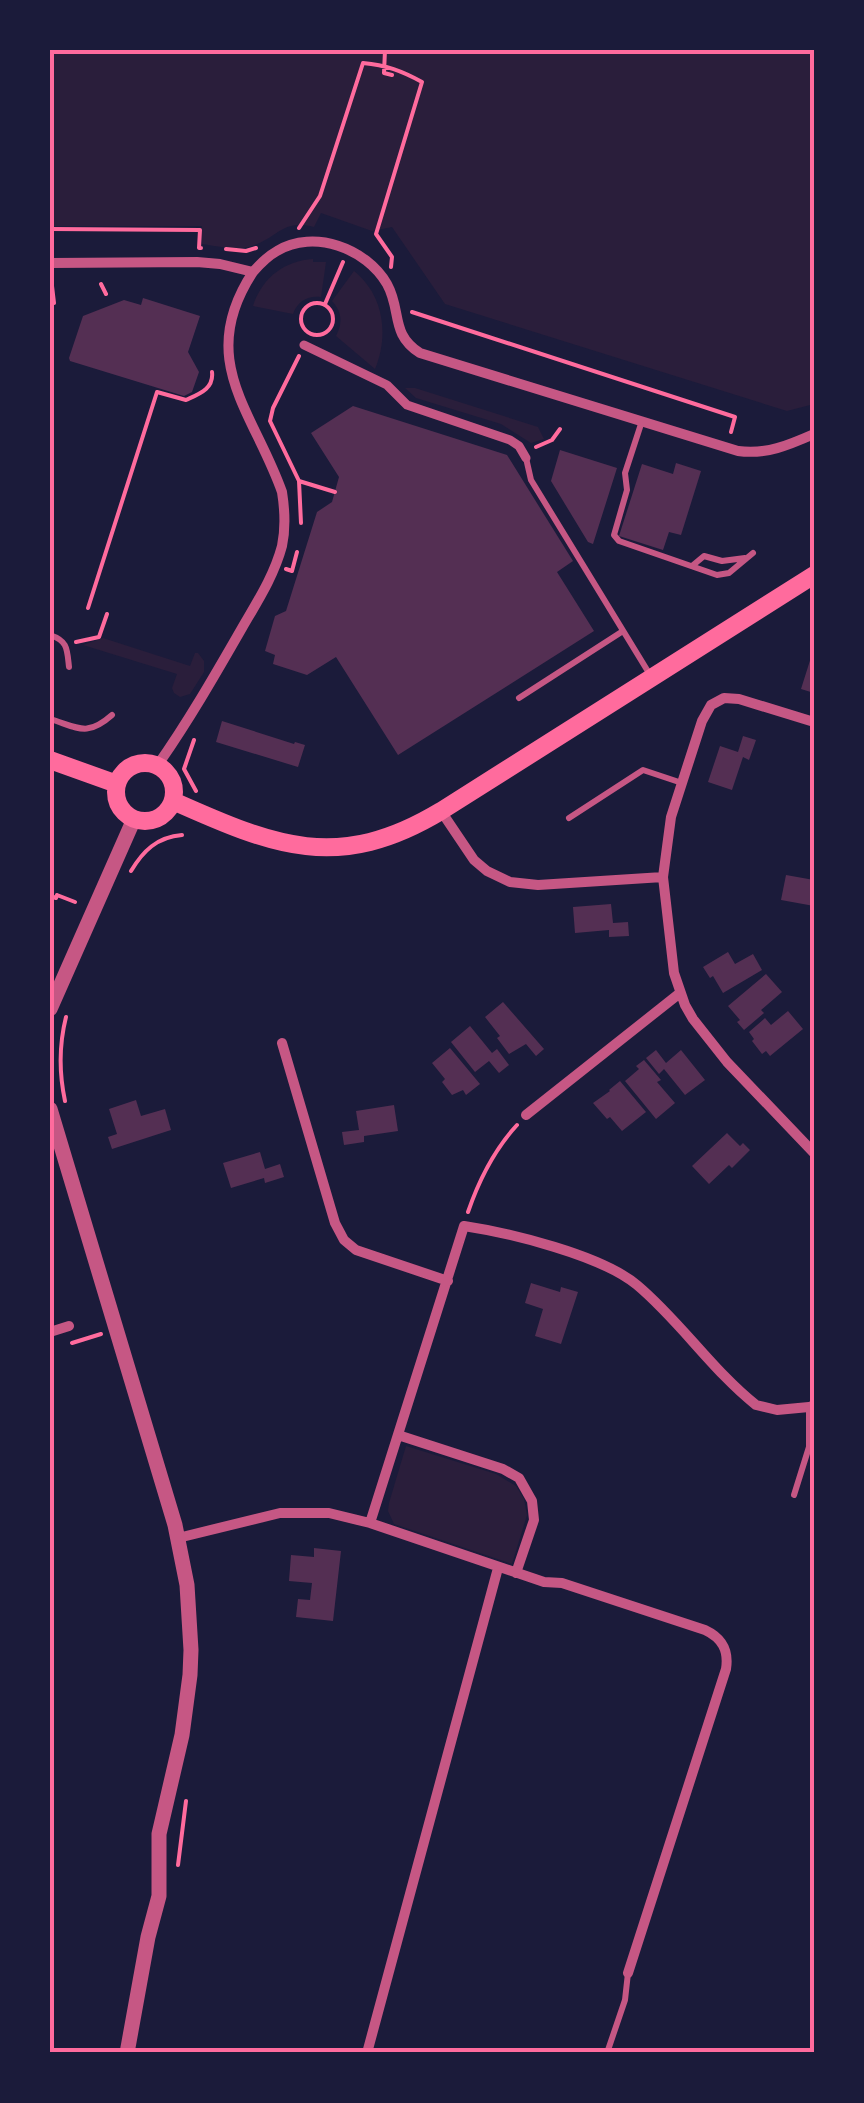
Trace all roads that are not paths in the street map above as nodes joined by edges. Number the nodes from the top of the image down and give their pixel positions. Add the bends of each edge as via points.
1 (50, 263) edge
2 (253, 272) junction
3 (304, 346) road end
4 (642, 420) junction
5 (814, 434) edge
6 (526, 458) joint
7 (692, 566) junction
8 (814, 575) edge
9 (623, 631) junction
10 (50, 636) edge
11 (70, 666) dead end
12 (652, 678) junction
13 (518, 698) dead end
14 (112, 716) dead end
15 (50, 720) edge
16 (814, 722) edge
17 (50, 760) edge
18 (157, 766) junction
19 (682, 783) junction
20 (117, 784) junction
21 (173, 801) junction
22 (441, 812) junction
23 (569, 818) dead end
24 (134, 819) junction
25 (664, 877) junction
26 (680, 992) junction
27 (50, 1009) edge
28 (282, 1043) dead end
29 (50, 1110) edge
30 (526, 1115) road end
31 (814, 1153) edge
32 (448, 1281) junction
33 (69, 1326) dead end
34 (50, 1332) edge
35 (811, 1404) edge
36 (398, 1435) junction
37 (794, 1495) dead end
38 (370, 1523) junction
39 (178, 1538) junction
40 (498, 1568) junction
41 (516, 1573) junction
42 (628, 1973) joint
43 (127, 2053) edge
44 (367, 2053) edge
45 (607, 2053) edge

1 - 2 street via 197,262
2 - 4 street via 292,244 340,246 381,275 401,334 415,350
2 - 18 street via 232,322 229,366 282,492 282,548
3 - 6 street via 387,385 407,405 510,440
4 - 5 street via 749,453
4 - 7 lane via 614,536
6 - 9 lane via 531,480
7 - 7 lane via 730,573 749,555 722,561 704,556
8 - 12 main road
9 - 12 lane
9 - 13 lane
10 - 11 lane via 66,644
12 - 22 main road
14 - 15 lane via 82,730
16 - 19 street via 739,698 720,699 704,715
17 - 20 main road
18 - 20 main road via 129,768
18 - 21 main road via 170,777
19 - 23 lane via 642,770
19 - 25 street
20 - 24 main road via 118,802
21 - 22 main road via 270,840 326,848 394,836
21 - 24 main road via 161,817
22 - 25 street via 474,860 510,882
24 - 27 street
25 - 26 street
26 - 30 street
26 - 31 street via 727,1062
28 - 32 street via 344,1240 364,1254
29 - 39 street
32 - 35 street via 464,1226 595,1261 646,1292 756,1405 777,1410
32 - 36 street
33 - 34 street
35 - 37 lane via 809,1446
36 - 38 street
36 - 41 street via 519,1478 534,1520
38 - 39 street via 296,1512
38 - 40 street
39 - 43 street via 190,1625 187,1704 159,1834 159,1896
40 - 41 street
40 - 44 street
41 - 42 street via 705,1630 726,1652
42 - 45 lane

